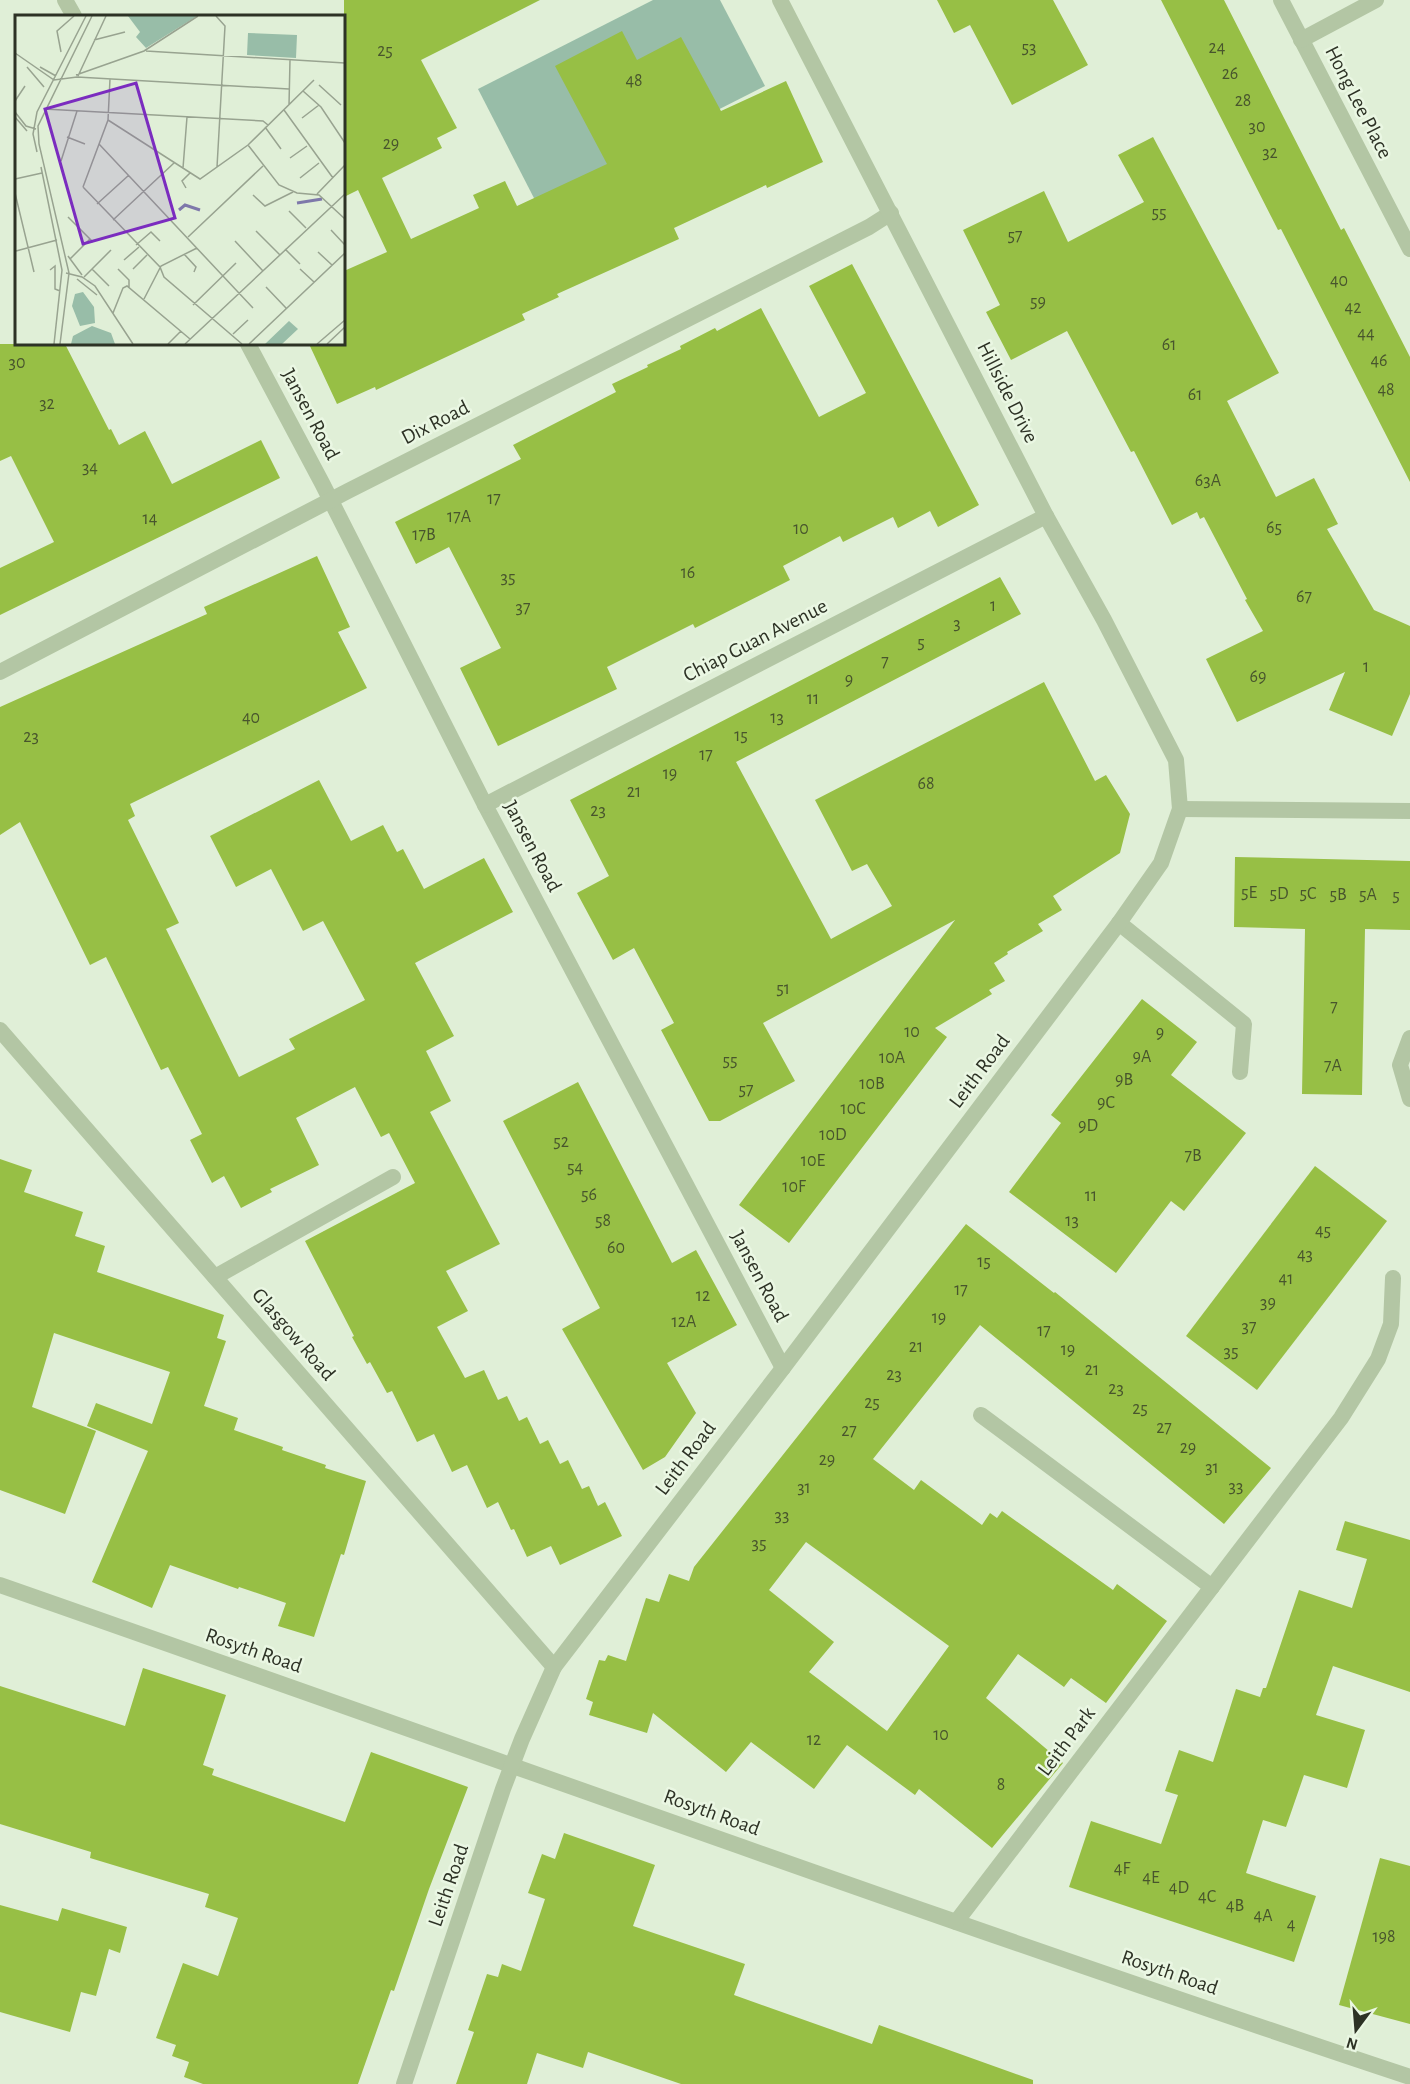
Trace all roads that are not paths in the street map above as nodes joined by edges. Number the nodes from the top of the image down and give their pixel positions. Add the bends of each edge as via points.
1 (65, 0) edge
2 (780, 0) edge
3 (1281, 0) edge
4 (1376, 0) edge
5 (73, 15) edge
6 (1301, 39) junction
7 (891, 213) junction
8 (1410, 249) edge
9 (249, 345) edge
10 (331, 500) junction
11 (1046, 516) junction
12 (0, 672) edge
13 (485, 805) junction
14 (1180, 809) junction
15 (1410, 811) edge
16 (1119, 923) junction
17 (0, 1030) edge
18 (1410, 1038) edge
19 (1240, 1072) dead end
20 (1410, 1100) edge
21 (393, 1177) dead end
22 (215, 1277) junction
23 (1393, 1278) dead end
24 (783, 1368) junction
25 (981, 1415) dead end
26 (0, 1585) edge
27 (1212, 1587) junction
28 (554, 1667) junction
29 (512, 1765) junction
30 (956, 1922) junction
31 (1410, 2077) edge
32 (404, 2084) edge

1 - 5 street
2 - 7 street, Hillside Drive
3 - 6 street, Hong Lee Place
4 - 6 street, Hong Lee Place
6 - 8 street, Hong Lee Place
7 - 10 street, Dix Road
7 - 11 street, Hillside Drive
9 - 10 street, Jansen Road
10 - 12 street, Dix Road
10 - 13 street, Jansen Road
11 - 13 street, Chiap Guan Avenue
11 - 14 street, Hillside Drive via 1176,760
13 - 24 street, Jansen Road
14 - 15 street
14 - 16 street, Leith Road via 1161,863
16 - 19 street via 1244,1024
16 - 24 street, Leith Road
17 - 22 street, Glasgow Road
18 - 20 street via 1400,1065
21 - 22 street
22 - 28 street, Glasgow Road
23 - 27 street, Leith Park via 1391,1324 1377,1359 1341,1418
24 - 28 street, Leith Road
25 - 27 street
26 - 29 street, Rosyth Road
27 - 30 street, Leith Park
28 - 29 street, Leith Road
29 - 30 street, Rosyth Road
29 - 32 street, Leith Road
30 - 31 street, Rosyth Road

